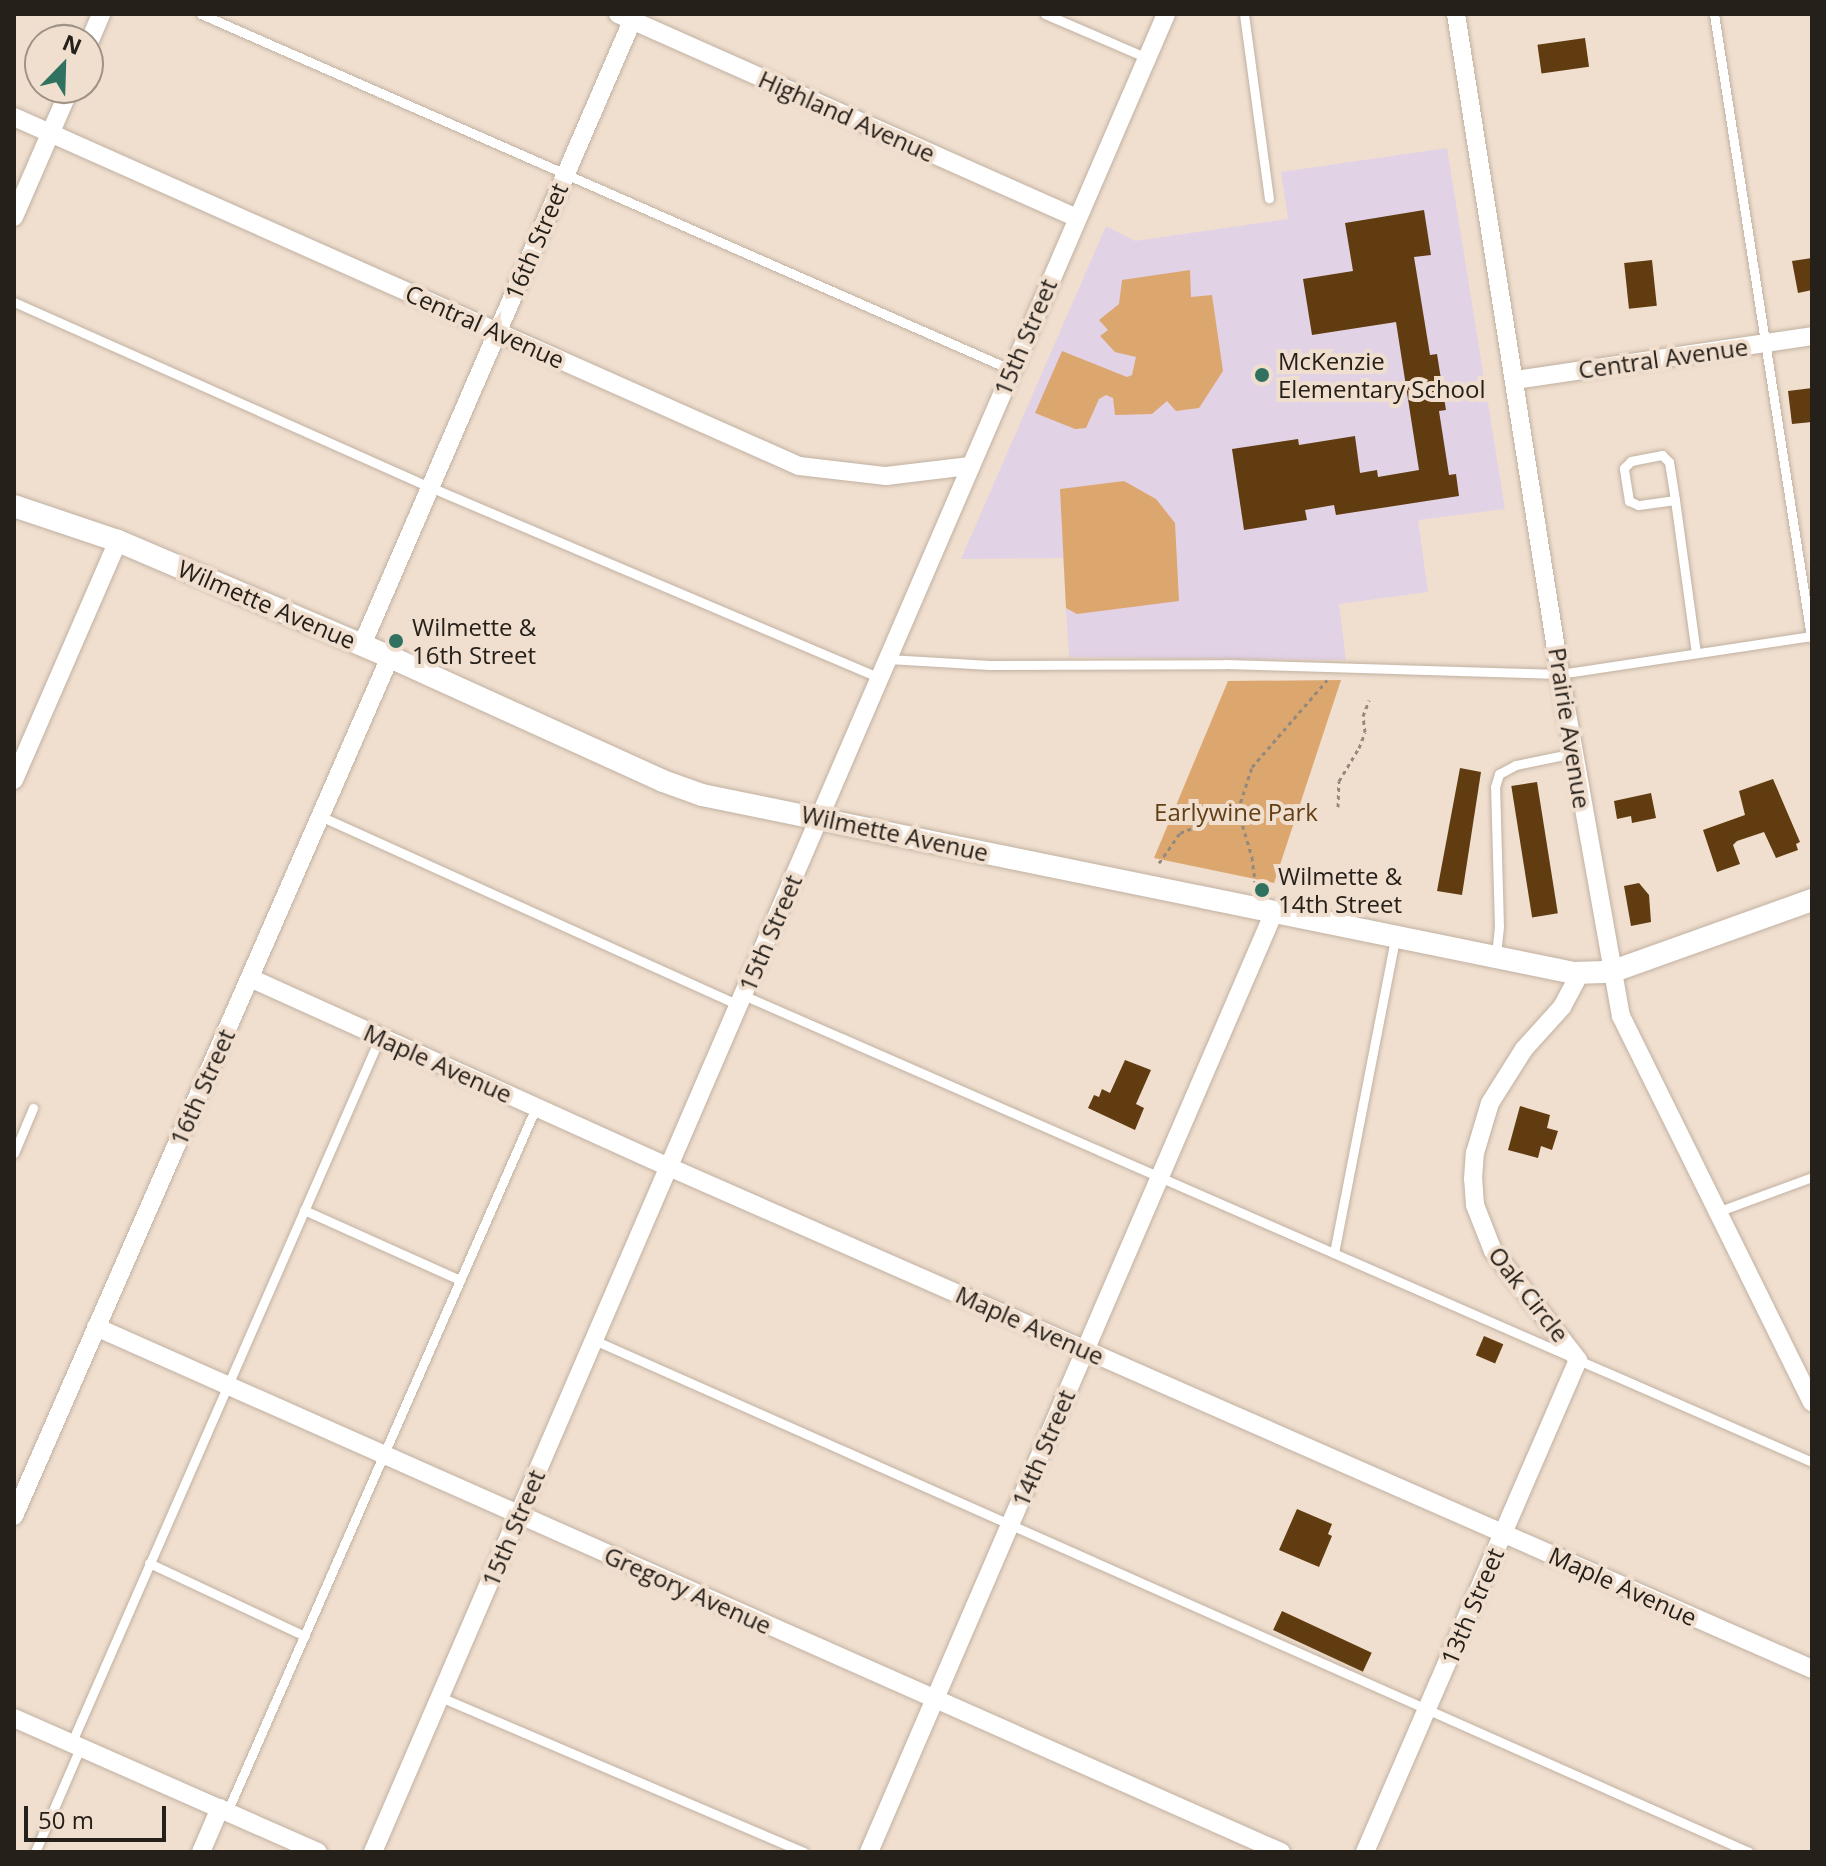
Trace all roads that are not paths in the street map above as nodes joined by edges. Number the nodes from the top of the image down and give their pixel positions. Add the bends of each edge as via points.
1 (201, 14) edge
2 (1045, 14) edge
3 (1166, 14) edge
4 (1244, 14) edge
5 (1456, 14) edge
6 (1714, 14) edge
7 (628, 16) edge
8 (1147, 58) junction
9 (63, 104) edge
10 (14, 117) edge
11 (50, 133) junction
12 (565, 175) junction
13 (1269, 198) dead end
14 (14, 217) edge
15 (1077, 218) junction
16 (14, 302) edge
17 (497, 332) junction
18 (1812, 336) edge
19 (1765, 343) junction
20 (1012, 370) junction
21 (1515, 380) junction
22 (970, 466) junction
23 (430, 487) junction
24 (1675, 500) junction
25 (14, 506) edge
26 (118, 541) junction
27 (1812, 636) edge
28 (362, 645) junction
29 (1696, 653) junction
30 (390, 657) junction
31 (888, 659) junction
32 (1560, 674) junction
33 (879, 678) junction
34 (1574, 753) junction
35 (14, 780) edge
36 (320, 816) junction
37 (820, 816) junction
38 (1812, 900) edge
39 (1274, 912) junction
40 (1395, 937) junction
41 (1495, 958) junction
42 (1611, 972) junction
43 (1580, 973) junction
44 (250, 978) junction
45 (741, 1000) junction
46 (380, 1037) junction
47 (536, 1107) junction
48 (33, 1108) dead end
49 (14, 1153) edge
50 (669, 1167) junction
51 (1160, 1177) junction
52 (1812, 1177) edge
53 (304, 1210) junction
54 (1717, 1212) junction
55 (1334, 1253) junction
56 (460, 1280) junction
57 (96, 1327) junction
58 (594, 1340) junction
59 (1086, 1349) junction
60 (1578, 1360) junction
61 (227, 1385) junction
62 (1812, 1402) edge
63 (385, 1455) junction
64 (1812, 1462) edge
65 (519, 1514) junction
66 (14, 1516) edge
67 (1010, 1524) junction
68 (1503, 1534) junction
69 (149, 1563) junction
70 (305, 1636) junction
71 (1812, 1669) edge
72 (440, 1697) junction
73 (935, 1699) junction
74 (1426, 1712) junction
75 (14, 1718) edge
76 (76, 1746) junction
77 (224, 1810) junction
78 (35, 1852) edge
79 (201, 1852) edge
80 (318, 1852) edge
81 (373, 1852) edge
82 (803, 1852) edge
83 (869, 1852) edge
84 (1281, 1852) edge
85 (1365, 1852) edge
86 (1749, 1852) edge

1 - 12 lane
2 - 8 lane
3 - 8 street, 15th Street
4 - 13 lane
5 - 21 street, Prairie Avenue
6 - 19 lane
7 - 12 street, 16th Street
7 - 15 street, Highland Avenue
8 - 15 street, 15th Street
9 - 11 street
10 - 11 street, Central Avenue
11 - 14 street
11 - 17 street, Central Avenue
12 - 17 street, 16th Street
12 - 20 lane
15 - 20 street, 15th Street
16 - 23 lane
17 - 22 street, Central Avenue via 799,466 886,476
17 - 23 street, 16th Street
18 - 19 street, Central Avenue
19 - 21 street, Central Avenue
19 - 27 lane
20 - 22 street, 15th Street
21 - 32 street, Prairie Avenue
22 - 31 street, 15th Street
23 - 28 street, 16th Street
23 - 33 lane
24 - 24 lane via 1669,462 1662,455 1631,461 1624,468 1629,501 1638,505
24 - 29 lane
25 - 26 street, Wilmette Avenue
26 - 28 street, Wilmette Avenue
26 - 35 street
27 - 29 lane
28 - 30 street, Wilmette Avenue
29 - 32 lane
30 - 36 street, 16th Street
30 - 37 street, Wilmette Avenue via 663,781 702,795
31 - 32 lane
31 - 33 street, 15th Street
32 - 34 street, Prairie Avenue
33 - 37 street, 15th Street
34 - 41 lane via 1516,765 1499,774
34 - 42 street, Prairie Avenue
36 - 44 street, 16th Street
36 - 45 lane
37 - 39 street, Wilmette Avenue
37 - 45 street, 15th Street
38 - 42 street, Wilmette Avenue
39 - 40 street, Wilmette Avenue
39 - 51 street, 14th Street
40 - 41 street, Wilmette Avenue
40 - 55 lane
41 - 43 street, Wilmette Avenue
42 - 43 street, Wilmette Avenue
42 - 54 street, Prairie Avenue via 1621,1016
43 - 60 street, Oak Circle via 1562,1007 1524,1049 1490,1103 1473,1179 1475,1205 1493,1251
44 - 46 street, Maple Avenue
44 - 57 street, 16th Street
45 - 50 street, 15th Street
45 - 51 lane
46 - 47 street, Maple Avenue
46 - 53 lane
47 - 50 street, Maple Avenue
47 - 56 lane
48 - 49 lane
50 - 58 street, 15th Street
50 - 59 street, Maple Avenue
51 - 55 lane
51 - 59 street, 14th Street
52 - 54 lane
53 - 56 lane
53 - 61 lane
54 - 62 street, Prairie Avenue
55 - 60 lane
56 - 63 lane
57 - 61 street, Gregory Avenue
57 - 66 street, 16th Street
58 - 65 street, 15th Street
58 - 67 lane
59 - 67 street, 14th Street
59 - 68 street, Maple Avenue
60 - 64 lane
60 - 68 street, 13th Street
61 - 63 street, Gregory Avenue
61 - 69 lane
63 - 65 street, Gregory Avenue
63 - 70 lane
65 - 72 street, 15th Street
65 - 73 street, Gregory Avenue
67 - 73 street, 14th Street
67 - 74 lane
68 - 71 street, Maple Avenue
68 - 74 street, 13th Street
69 - 70 lane
69 - 76 lane
70 - 77 lane
72 - 81 street, 15th Street
72 - 82 lane
73 - 83 street, 14th Street
73 - 84 street, Gregory Avenue
74 - 85 street, 13th Street
74 - 86 lane
75 - 76 street
76 - 77 street
76 - 78 lane
77 - 79 street
77 - 80 street

